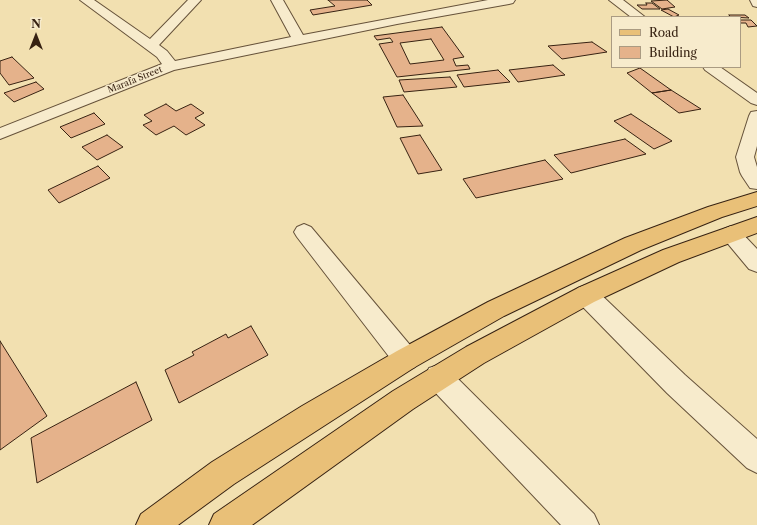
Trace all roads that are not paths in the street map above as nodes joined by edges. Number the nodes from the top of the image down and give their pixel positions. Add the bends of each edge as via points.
1 (86, 0) edge
2 (195, 0) edge
3 (277, 0) edge
4 (509, 0) edge
5 (615, 0) edge
6 (756, 0) edge
7 (757, 3) edge
8 (638, 16) edge
9 (299, 40) junction
10 (151, 46) junction
11 (170, 66) junction
12 (711, 68) edge
13 (757, 100) edge
14 (757, 116) edge
15 (0, 134) edge
16 (757, 183) edge
17 (757, 199) edge
18 (757, 225) edge
19 (304, 232) dead end
20 (731, 234) junction
21 (757, 263) edge
22 (586, 295) junction
23 (406, 359) junction
24 (438, 376) junction
25 (757, 458) edge
26 (152, 525) edge
27 (225, 525) edge
28 (583, 525) edge

1 - 10 street, Marafa Street
2 - 10 street
3 - 9 street
4 - 9 street
5 - 8 street
6 - 7 street
9 - 11 street
10 - 11 street, Marafa Street via 165,57
11 - 15 street, Marafa Street
12 - 13 street
14 - 16 street via 745,156 749,172
17 - 23 main road via 715,212 626,247 496,309
18 - 20 main road
19 - 23 street
20 - 21 street
20 - 22 main road via 671,256
22 - 24 main road
22 - 25 street via 676,384
23 - 26 main road via 224,473
24 - 27 main road
24 - 28 street

